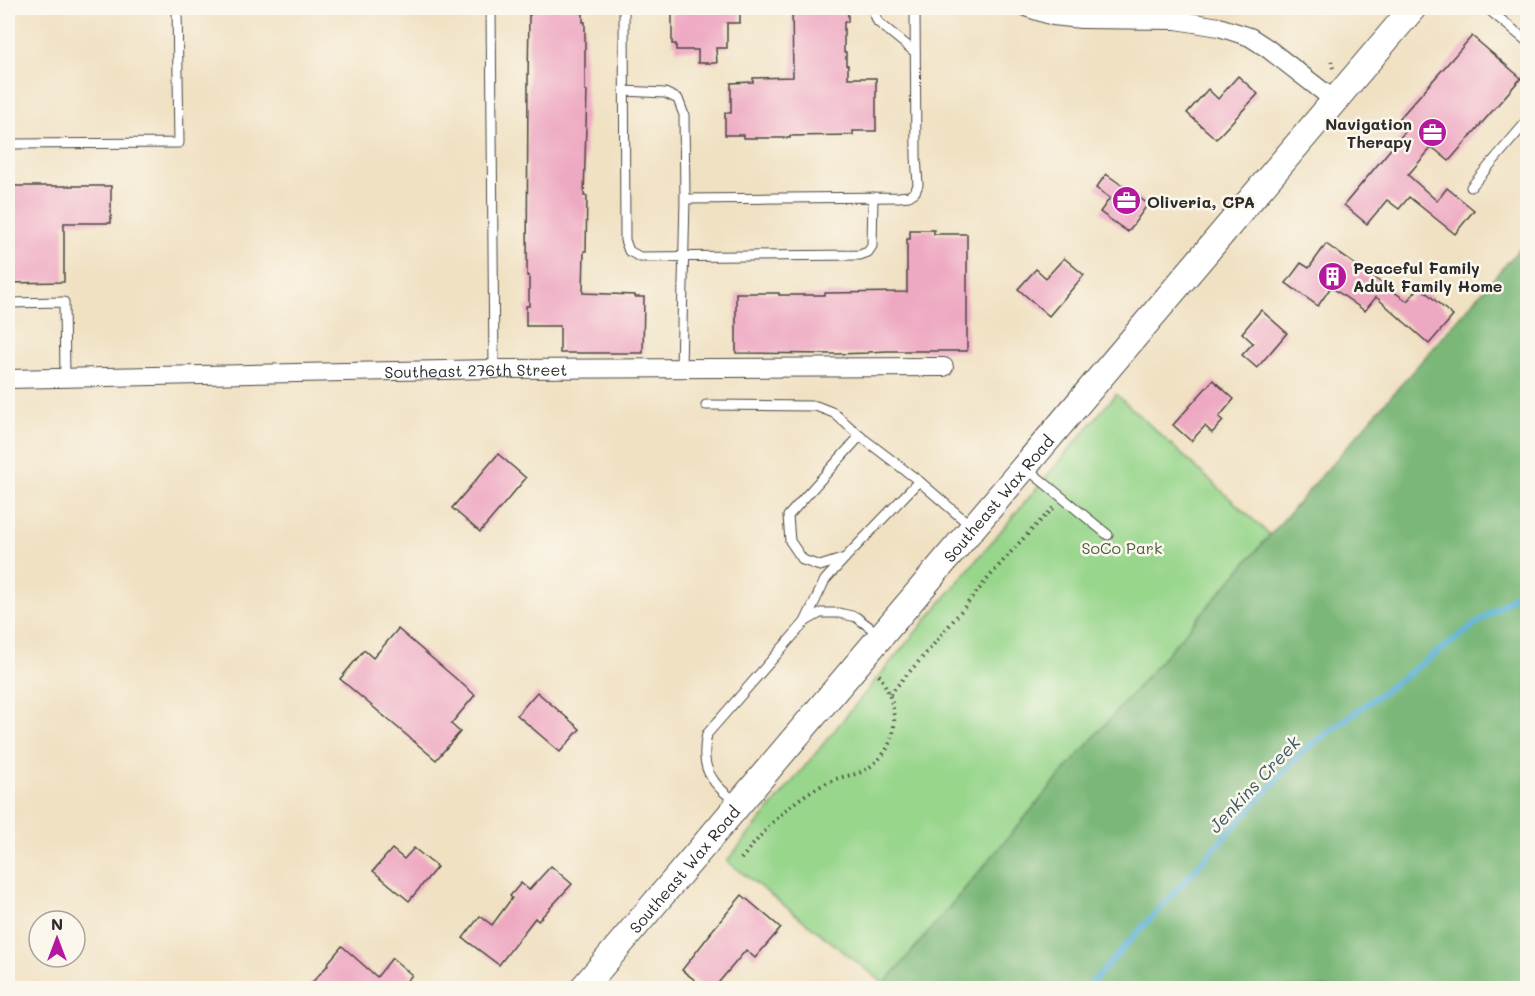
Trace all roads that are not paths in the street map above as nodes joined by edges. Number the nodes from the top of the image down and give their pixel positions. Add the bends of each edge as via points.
1 (177, 8) edge
2 (491, 8) edge
3 (624, 8) edge
4 (872, 8) edge
5 (915, 8) edge
6 (1028, 8) edge
7 (1413, 8) edge
8 (1487, 8) edge
9 (1176, 14) edge
10 (1527, 42) edge
11 (915, 52) junction
12 (624, 91) junction
13 (1334, 100) junction
14 (1527, 120) edge
15 (8, 144) edge
16 (1471, 187) dead end
17 (873, 197) junction
18 (685, 199) junction
19 (684, 257) junction
20 (8, 303) edge
21 (944, 367) dead end
22 (681, 368) junction
23 (494, 369) junction
24 (65, 377) junction
25 (8, 379) edge
26 (706, 405) dead end
27 (860, 436) junction
28 (1025, 466) junction
29 (919, 482) junction
30 (973, 527) junction
31 (1108, 535) dead end
32 (845, 558) junction
33 (805, 622) junction
34 (881, 636) junction
35 (738, 805) junction
36 (583, 988) edge

1 - 15 lane via 179,143
2 - 23 lane
3 - 12 lane
4 - 11 lane via 878,22
5 - 11 lane
6 - 9 street via 1081,19
7 - 13 street, Southeast Wax Road
8 - 10 lane
9 - 13 street via 1250,37
11 - 17 lane via 918,185 909,196
12 - 18 lane via 665,93 678,99 684,115
12 - 19 lane via 625,240 629,251 640,257
13 - 28 street, Southeast Wax Road
14 - 16 lane
17 - 18 lane
17 - 19 lane via 872,246 860,255
18 - 19 lane
19 - 22 lane
20 - 24 lane via 63,302
21 - 22 street, Southeast 276th Street
22 - 23 street, Southeast 276th Street
23 - 24 street, Southeast 276th Street
24 - 25 street, Southeast 276th Street
26 - 27 lane via 816,406 834,413
27 - 29 lane
27 - 32 lane via 788,516 790,541 802,560 820,566
28 - 30 street, Southeast Wax Road
28 - 31 lane
29 - 30 lane
29 - 32 lane
30 - 34 street, Southeast Wax Road
32 - 33 lane via 825,580
33 - 34 lane via 820,613 839,613 856,617
33 - 35 lane via 707,734 706,765 712,779
34 - 35 street, Southeast Wax Road
35 - 36 street, Southeast Wax Road

